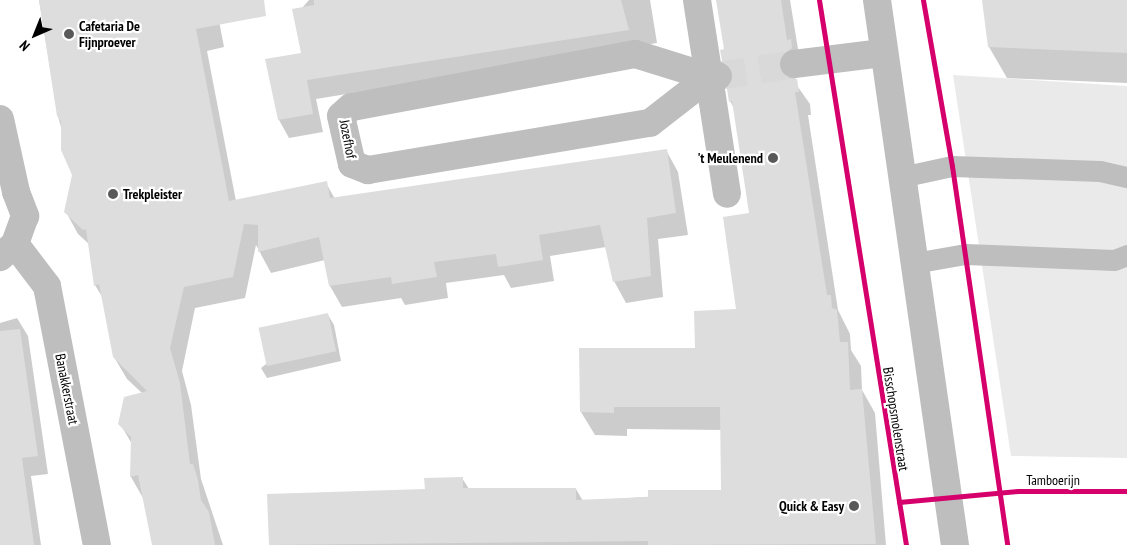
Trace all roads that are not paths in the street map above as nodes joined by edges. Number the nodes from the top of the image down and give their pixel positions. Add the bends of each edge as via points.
1 (697, 0) edge
2 (876, 0) edge
3 (882, 53) junction
4 (794, 64) tunnel mouth
5 (714, 76) junction
6 (0, 120) edge
7 (901, 177) junction
8 (1127, 177) edge
9 (727, 194) dead end
10 (7, 250) edge
11 (1127, 255) edge
12 (914, 263) junction
13 (97, 545) edge
14 (955, 545) edge

1 - 5 street
2 - 3 street
3 - 4 street
3 - 7 street
5 - 5 street, Jozefhof via 635,54 351,107 341,116 352,164 368,170 650,123
5 - 9 street
6 - 10 street via 16,192 25,216
7 - 8 lane via 952,166 1100,171
7 - 12 street
10 - 13 street, Banakkerstraat via 47,286
11 - 12 lane via 1114,260 964,254
12 - 14 street

